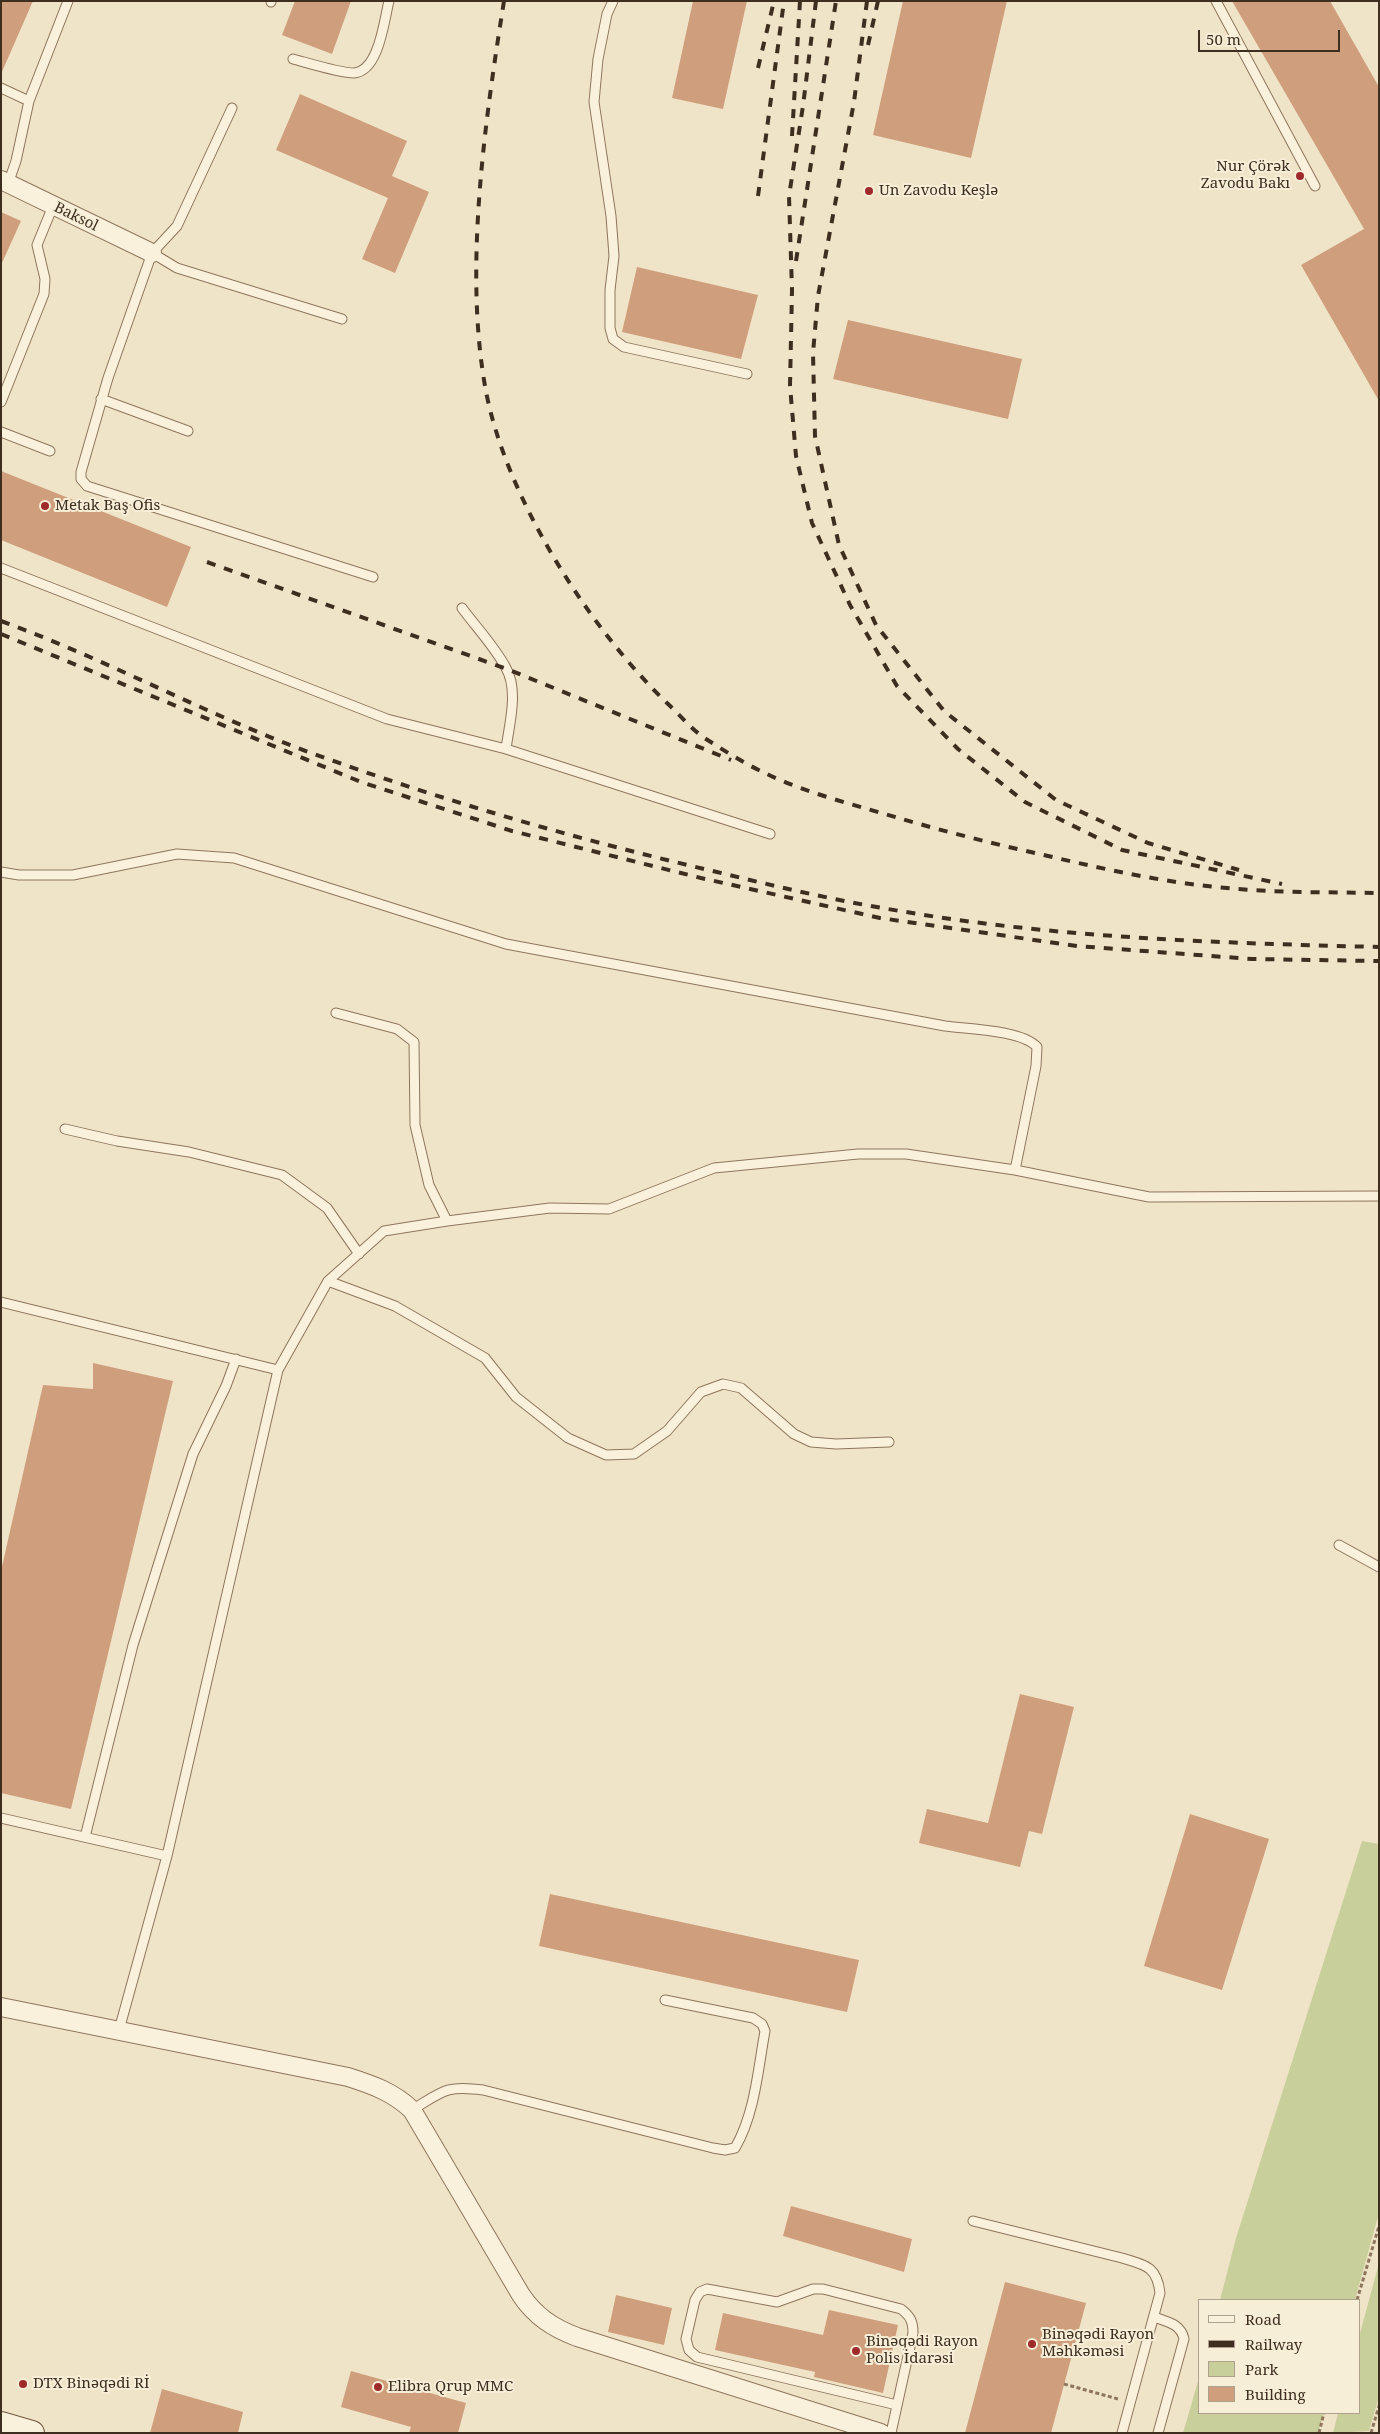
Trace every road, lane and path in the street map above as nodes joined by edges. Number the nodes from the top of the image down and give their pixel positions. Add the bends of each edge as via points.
1 (68, 1) edge
2 (389, 1) edge
3 (613, 1) edge
4 (1216, 1) edge
5 (293, 59) dead end
6 (1, 88) edge
7 (29, 100) junction
8 (232, 108) dead end
9 (5, 182) edge
10 (1315, 186) dead end
11 (52, 206) junction
12 (152, 253) junction
13 (342, 320) dead end
14 (747, 374) dead end
15 (101, 399) junction
16 (1, 402) edge
17 (188, 431) dead end
18 (1, 432) edge
19 (50, 451) dead end
20 (1, 568) edge
21 (373, 577) dead end
22 (462, 608) dead end
23 (506, 750) junction
24 (770, 834) dead end
25 (1, 872) edge
26 (336, 1013) dead end
27 (65, 1129) dead end
28 (1015, 1170) junction
29 (1379, 1196) edge
30 (447, 1221) junction
31 (359, 1254) junction
32 (328, 1281) junction
33 (1, 1302) edge
34 (236, 1359) junction
35 (278, 1370) junction
36 (889, 1442) dead end
37 (1339, 1545) dead end
38 (1379, 1567) edge
39 (1, 1818) edge
40 (85, 1837) junction
41 (167, 1856) junction
42 (665, 2000) dead end
43 (1, 2007) edge
44 (119, 2030) junction
45 (412, 2110) junction
46 (974, 2221) dead end
47 (1379, 2226) edge
48 (1357, 2299) edge
49 (1154, 2317) junction
50 (1064, 2384) dead end
51 (1131, 2402) junction
52 (897, 2405) junction
53 (1379, 2406) edge
54 (1324, 2414) edge
55 (1, 2424) edge
56 (32, 2433) edge
57 (881, 2433) edge
58 (891, 2433) edge
59 (1122, 2433) edge
60 (1158, 2433) edge
61 (1319, 2433) edge
62 (1371, 2433) edge

1 - 7 lane
2 - 5 lane via 375,58 364,70 353,73
3 - 14 lane via 607,14 598,59 594,102 611,216 614,256 610,328 613,339 624,347
4 - 10 lane
6 - 7 lane
7 - 9 lane via 16,161
8 - 12 lane via 177,226
9 - 11 street, Baksol
11 - 12 street, Baksol
11 - 16 lane via 37,245 45,279 44,294
12 - 13 lane via 177,268
12 - 15 lane
15 - 17 lane
15 - 21 lane via 80,472 87,486
18 - 19 lane
20 - 23 lane via 369,712 406,725
22 - 23 lane via 507,669 511,713
23 - 24 lane
25 - 28 lane via 73,875 177,854 234,858 506,944 945,1026 1018,1036 1031,1040 1037,1047
26 - 30 lane via 397,1030 414,1042 415,1125 429,1185
27 - 31 lane via 189,1152 282,1175 328,1208
28 - 29 lane via 1149,1197
28 - 30 lane via 906,1154 790,1160 714,1168 609,1209 550,1208
30 - 31 lane via 384,1231
31 - 32 lane
32 - 35 lane
32 - 36 lane via 395,1306 485,1358 516,1397 568,1438 606,1455 634,1454 667,1431 701,1392 723,1384 741,1388 794,1434 811,1442
33 - 34 lane
34 - 35 lane
34 - 40 lane via 193,1454 133,1645
35 - 41 lane
37 - 38 lane
39 - 40 lane
40 - 41 lane
41 - 44 lane
42 - 45 lane via 753,2018 762,2024 765,2031 748,2114 744,2132 735,2148 714,2148 463,2087 447,2089
43 - 44 street
44 - 45 street via 348,2077 380,2087
45 - 57 street via 521,2295 530,2308 547,2322 577,2337
46 - 49 lane via 1145,2265 1154,2271 1159,2283
47 - 48 path
49 - 51 lane
49 - 60 lane via 1178,2326 1184,2339
50 - 51 path
51 - 59 lane
52 - 52 lane via 697,2357 689,2350 686,2339 695,2300 700,2292 707,2289 777,2302 823,2288 901,2309 913,2323 913,2333
52 - 58 lane
53 - 62 path
54 - 61 path
55 - 56 street

